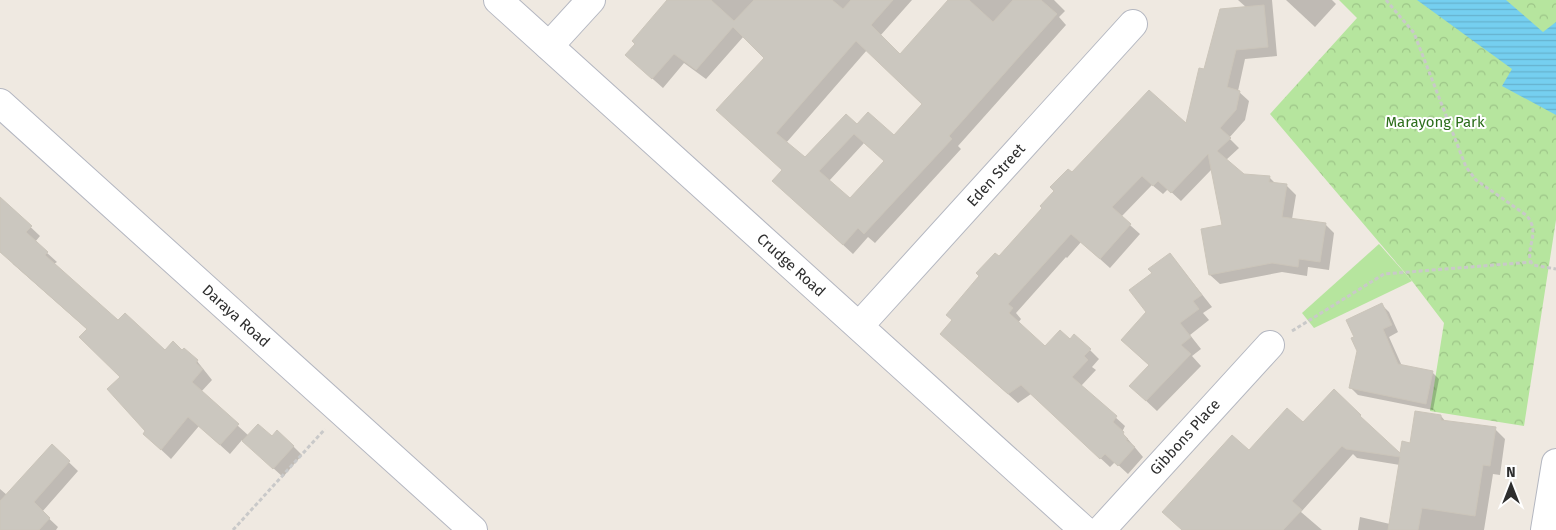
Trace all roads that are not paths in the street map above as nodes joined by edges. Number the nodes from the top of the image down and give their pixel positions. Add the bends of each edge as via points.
1 (498, 0) edge
2 (591, 0) edge
3 (1133, 24) dead end
4 (549, 46) junction
5 (0, 103) edge
6 (860, 326) junction
7 (1270, 345) road end
8 (1556, 464) edge
9 (473, 530) edge
10 (1084, 530) edge
11 (1101, 530) edge
12 (1546, 530) edge

1 - 4 street, Crudge Road
2 - 4 street
3 - 6 street, Eden Street
4 - 6 street, Crudge Road
5 - 9 street, Daraya Road
6 - 10 street, Crudge Road
7 - 11 street, Gibbons Place
8 - 12 street

